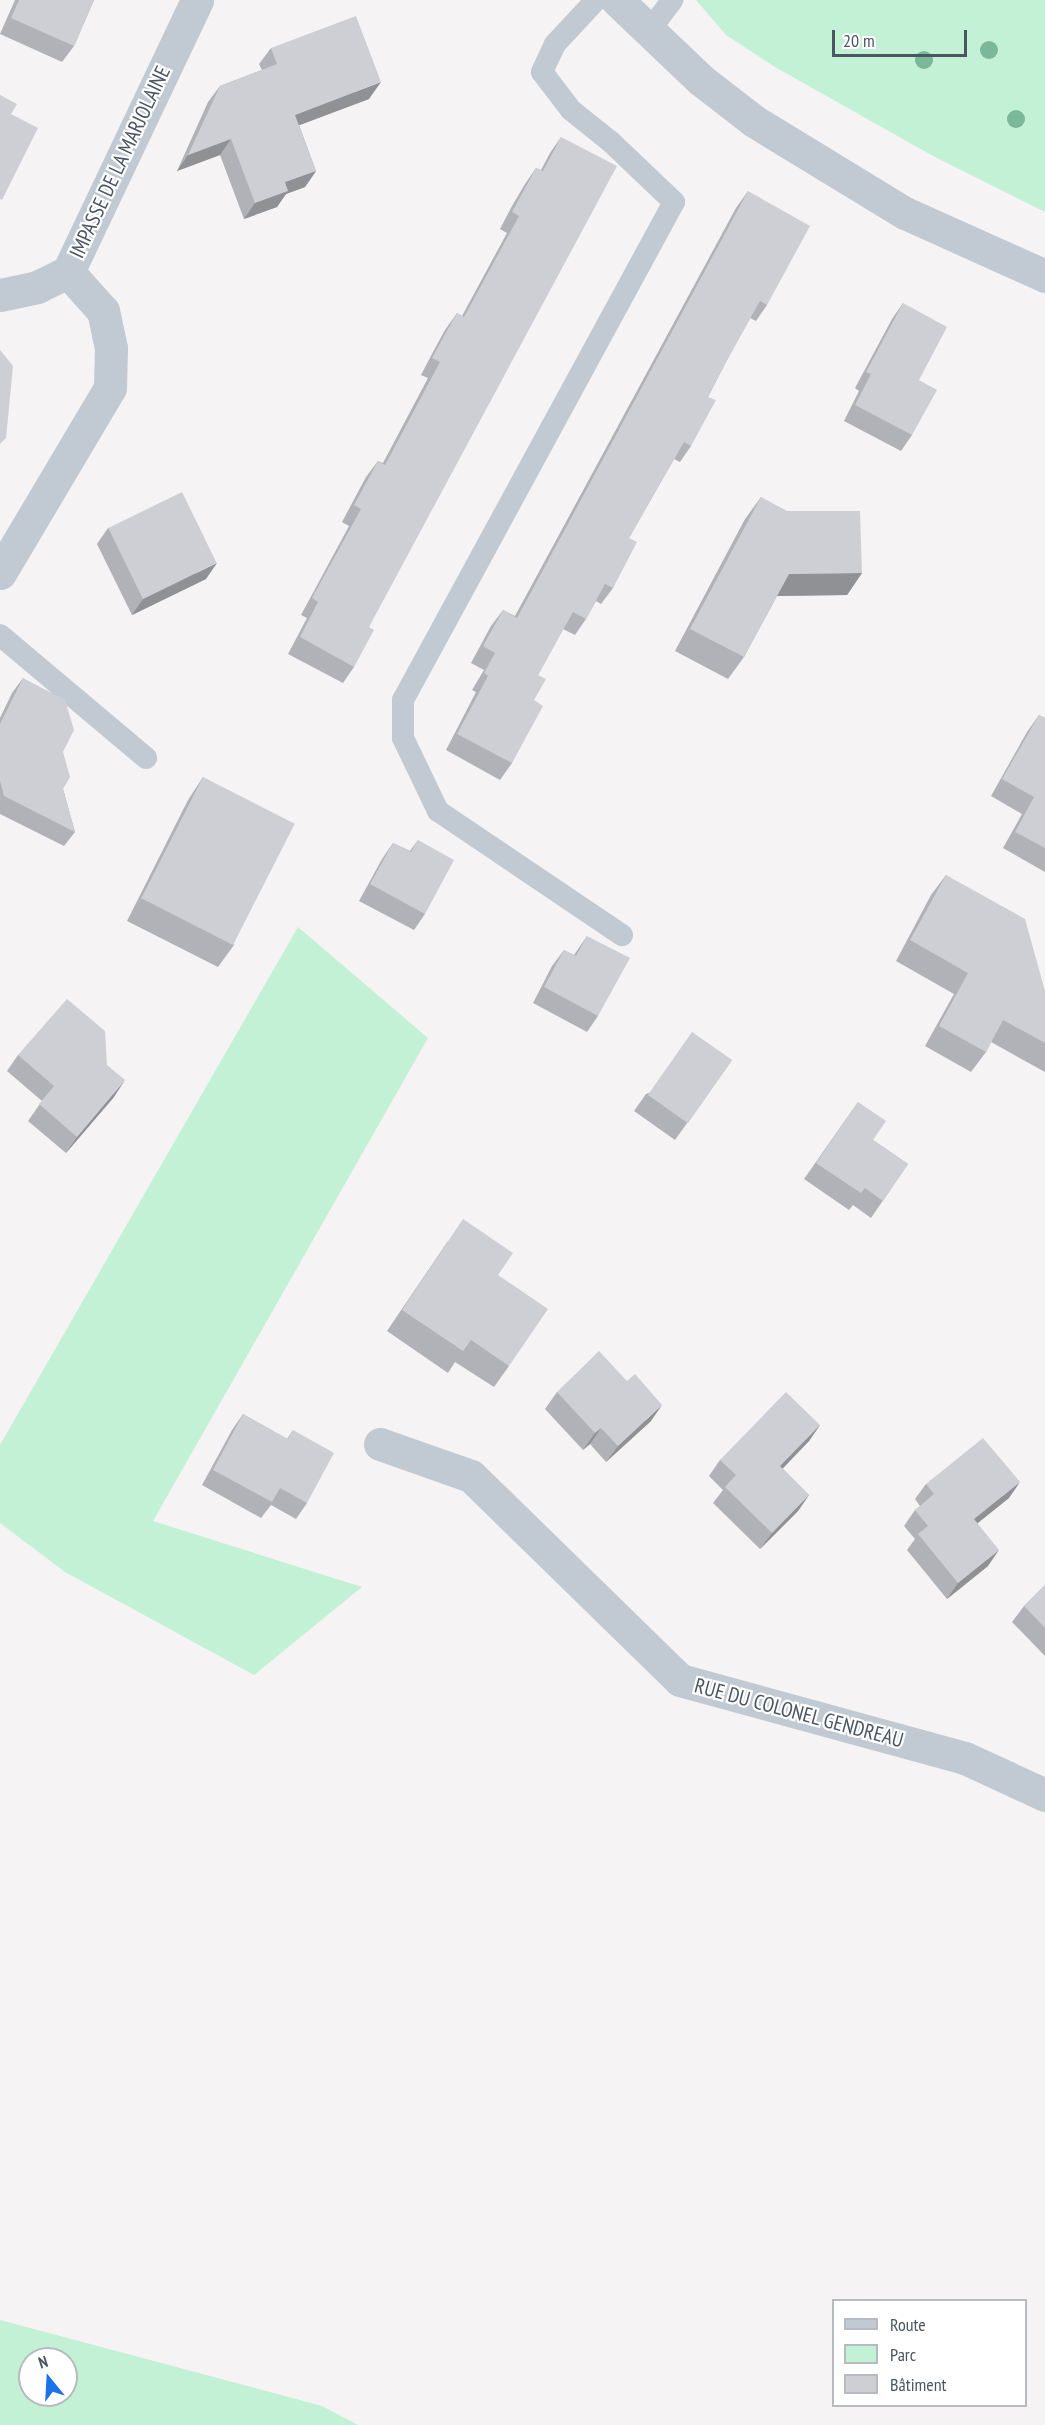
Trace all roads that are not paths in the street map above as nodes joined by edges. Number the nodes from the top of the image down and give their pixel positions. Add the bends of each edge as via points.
1 (197, 0) edge
2 (596, 0) edge
3 (617, 0) edge
4 (672, 0) edge
5 (649, 31) junction
6 (68, 272) junction
7 (1045, 276) edge
8 (0, 295) edge
9 (0, 573) edge
10 (0, 635) edge
11 (146, 758) dead end
12 (622, 935) dead end
13 (380, 1444) dead end
14 (1045, 1795) edge

1 - 6 street, IMPASSE DE LA MARJOLAINE
2 - 12 lane via 555,44 542,72 571,110 674,202 403,700 403,738 438,811
3 - 5 street
4 - 5 lane
5 - 7 street via 701,80 754,121 905,213
6 - 8 street via 37,287
6 - 9 street, IMPASSE DE LA MARJOLAINE via 103,311 111,348 110,388
10 - 11 lane
13 - 14 street, RUE DU COLONEL GENDREAU via 471,1476 680,1680 964,1758

